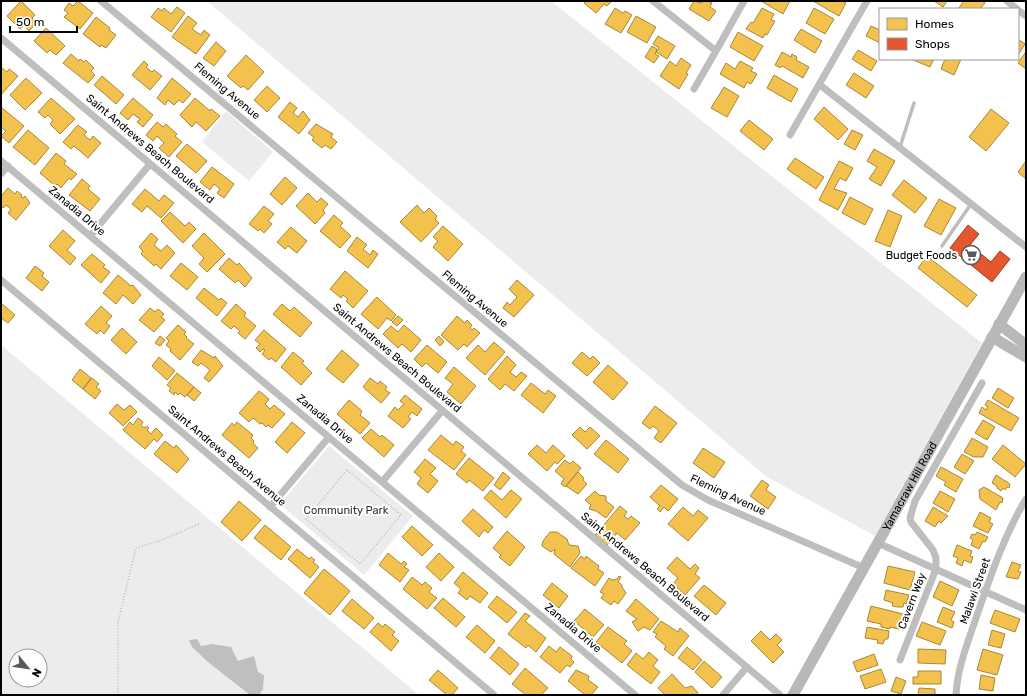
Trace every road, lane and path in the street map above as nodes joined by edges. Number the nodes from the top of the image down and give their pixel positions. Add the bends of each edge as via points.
1 (101, 1) edge
2 (653, 1) edge
3 (744, 1) edge
4 (867, 1) edge
5 (1007, 1) edge
6 (1017, 8) edge
7 (1, 38) edge
8 (716, 51) junction
9 (820, 85) junction
10 (694, 89) dead end
11 (914, 103) dead end
12 (790, 135) dead end
13 (899, 148) junction
14 (1, 160) edge
15 (150, 164) junction
16 (8, 166) junction
17 (1, 174) edge
18 (971, 204) junction
19 (90, 236) junction
20 (942, 246) dead end
21 (1026, 247) edge
22 (1026, 277) edge
23 (1, 280) edge
24 (999, 324) junction
25 (992, 337) junction
26 (1026, 345) edge
27 (1026, 357) edge
28 (982, 383) dead end
29 (442, 411) junction
30 (329, 437) junction
31 (382, 482) junction
32 (1026, 499) edge
33 (270, 507) junction
34 (401, 515) joint
35 (201, 523) dead end
36 (878, 543) junction
37 (864, 568) junction
38 (936, 569) junction
39 (986, 592) junction
40 (1026, 610) edge
41 (900, 660) dead end
42 (747, 667) junction
43 (116, 695) edge
44 (494, 695) edge
45 (635, 695) edge
46 (723, 695) edge
47 (780, 695) edge
48 (792, 695) edge
49 (956, 695) edge

1 - 37 street, Fleming Avenue via 682,485 708,500
2 - 8 street
3 - 8 street
4 - 9 street
5 - 6 street
7 - 15 street, Saint Andrews Beach Boulevard
8 - 10 street
9 - 12 street
9 - 13 street
11 - 13 lane
13 - 18 street
14 - 16 street, Zanadia Drive
15 - 19 street
15 - 29 street, Saint Andrews Beach Boulevard
16 - 17 street
16 - 19 street, Zanadia Drive
18 - 20 lane
18 - 21 street
19 - 30 street, Zanadia Drive
22 - 24 main road, Yamacraw Hill Road
23 - 33 street, Saint Andrews Beach Avenue
24 - 25 main road, Yamacraw Hill Road
24 - 26 main road
25 - 27 main road
25 - 36 main road, Yamacraw Hill Road
28 - 38 street, Cavern Way via 911,512 911,522 933,550
29 - 31 street
29 - 42 street, Saint Andrews Beach Boulevard
30 - 31 street, Zanadia Drive
30 - 33 street
31 - 45 street, Zanadia Drive
32 - 39 street, Malawi Street via 1011,528
33 - 44 street, Saint Andrews Beach Avenue
34 - 34 path via 360,564 306,519 347,470
35 - 43 path via 136,548 118,622
36 - 37 main road, Yamacraw Hill Road
36 - 38 street
37 - 48 main road, Yamacraw Hill Road
38 - 39 street
38 - 41 street, Cavern Way
39 - 40 street
39 - 49 street, Malawi Street via 964,652
42 - 46 street
42 - 47 street, Saint Andrews Beach Boulevard

